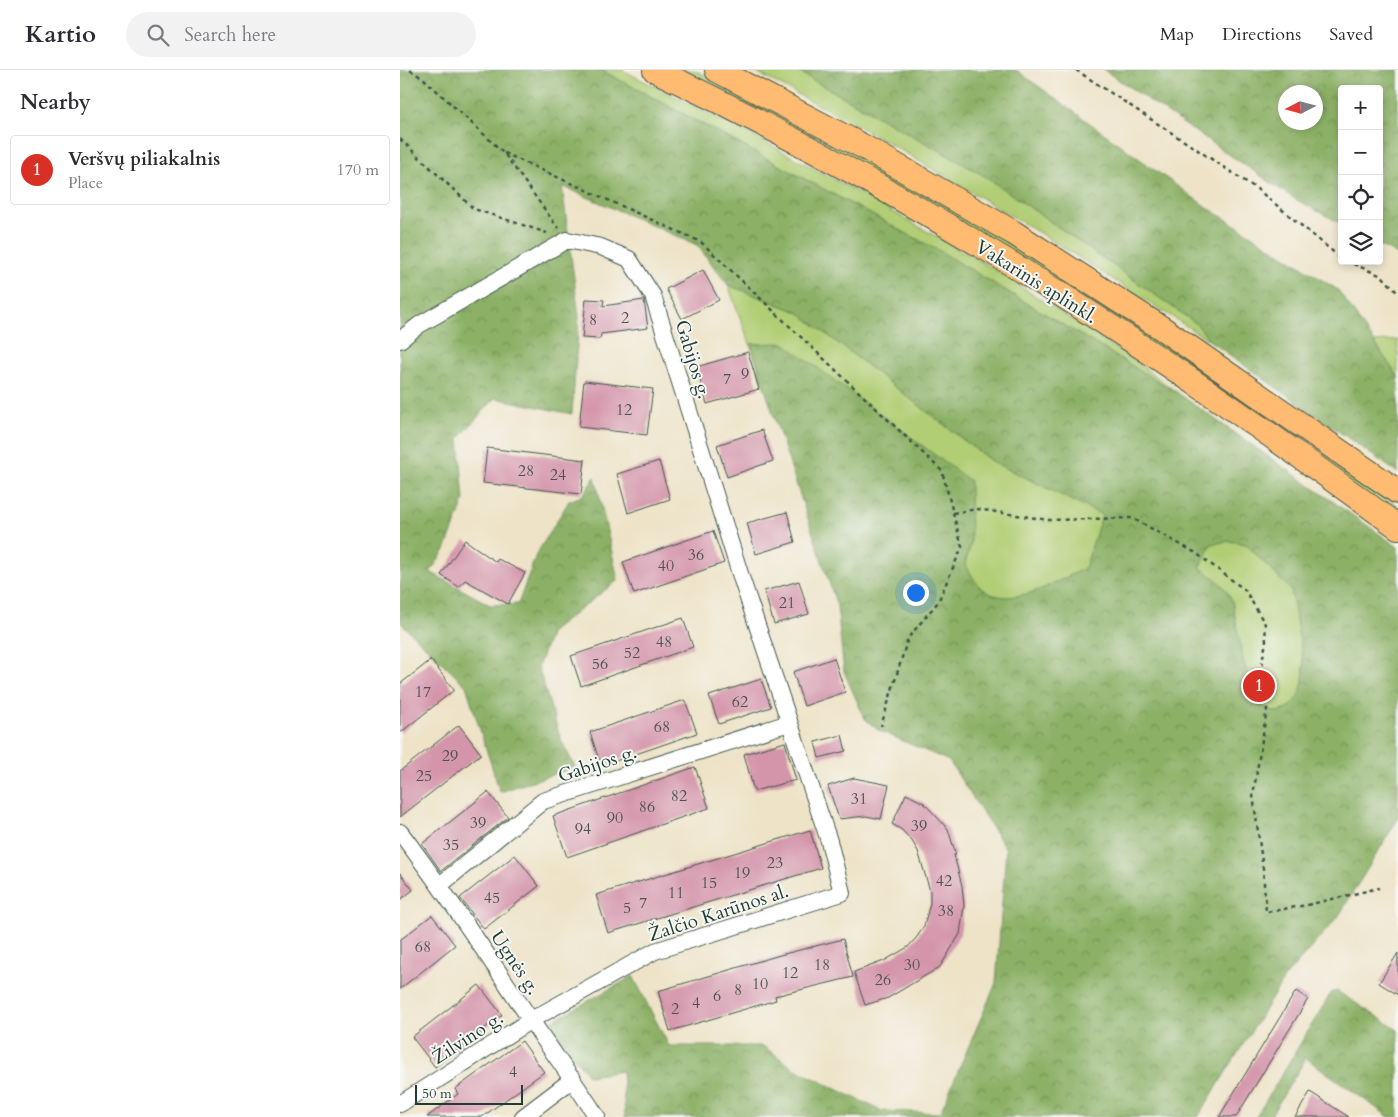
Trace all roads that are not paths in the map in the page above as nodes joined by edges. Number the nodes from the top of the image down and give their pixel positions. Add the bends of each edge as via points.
1 (655, 70) edge
2 (717, 70) edge
3 (400, 340) edge
4 (1398, 492) edge
5 (1398, 527) edge
6 (789, 723) junction
7 (400, 832) edge
8 (440, 885) junction
9 (842, 893) joint
10 (531, 1020) junction
11 (573, 1079) junction
12 (400, 1104) edge
13 (523, 1117) edge
14 (597, 1117) edge

1 - 5 highway, Vakarinis aplinkl. via 861,176 1010,262 1154,355
2 - 4 highway, Vakarinis aplinkl. via 864,147 1014,233 1162,329
3 - 6 street, Gabijos g. via 419,325 567,240 602,247 629,258 653,296
6 - 8 street, Gabijos g. via 543,801
6 - 9 street, Gabijos g. via 829,841
7 - 8 street, Ugnės g.
8 - 10 street, Ugnės g.
9 - 10 street, Žalčio Karūnos al. via 656,951
10 - 11 street, Ugnės g.
10 - 12 street, Žilvino g.
11 - 13 street
11 - 14 street, Ugnės g.

